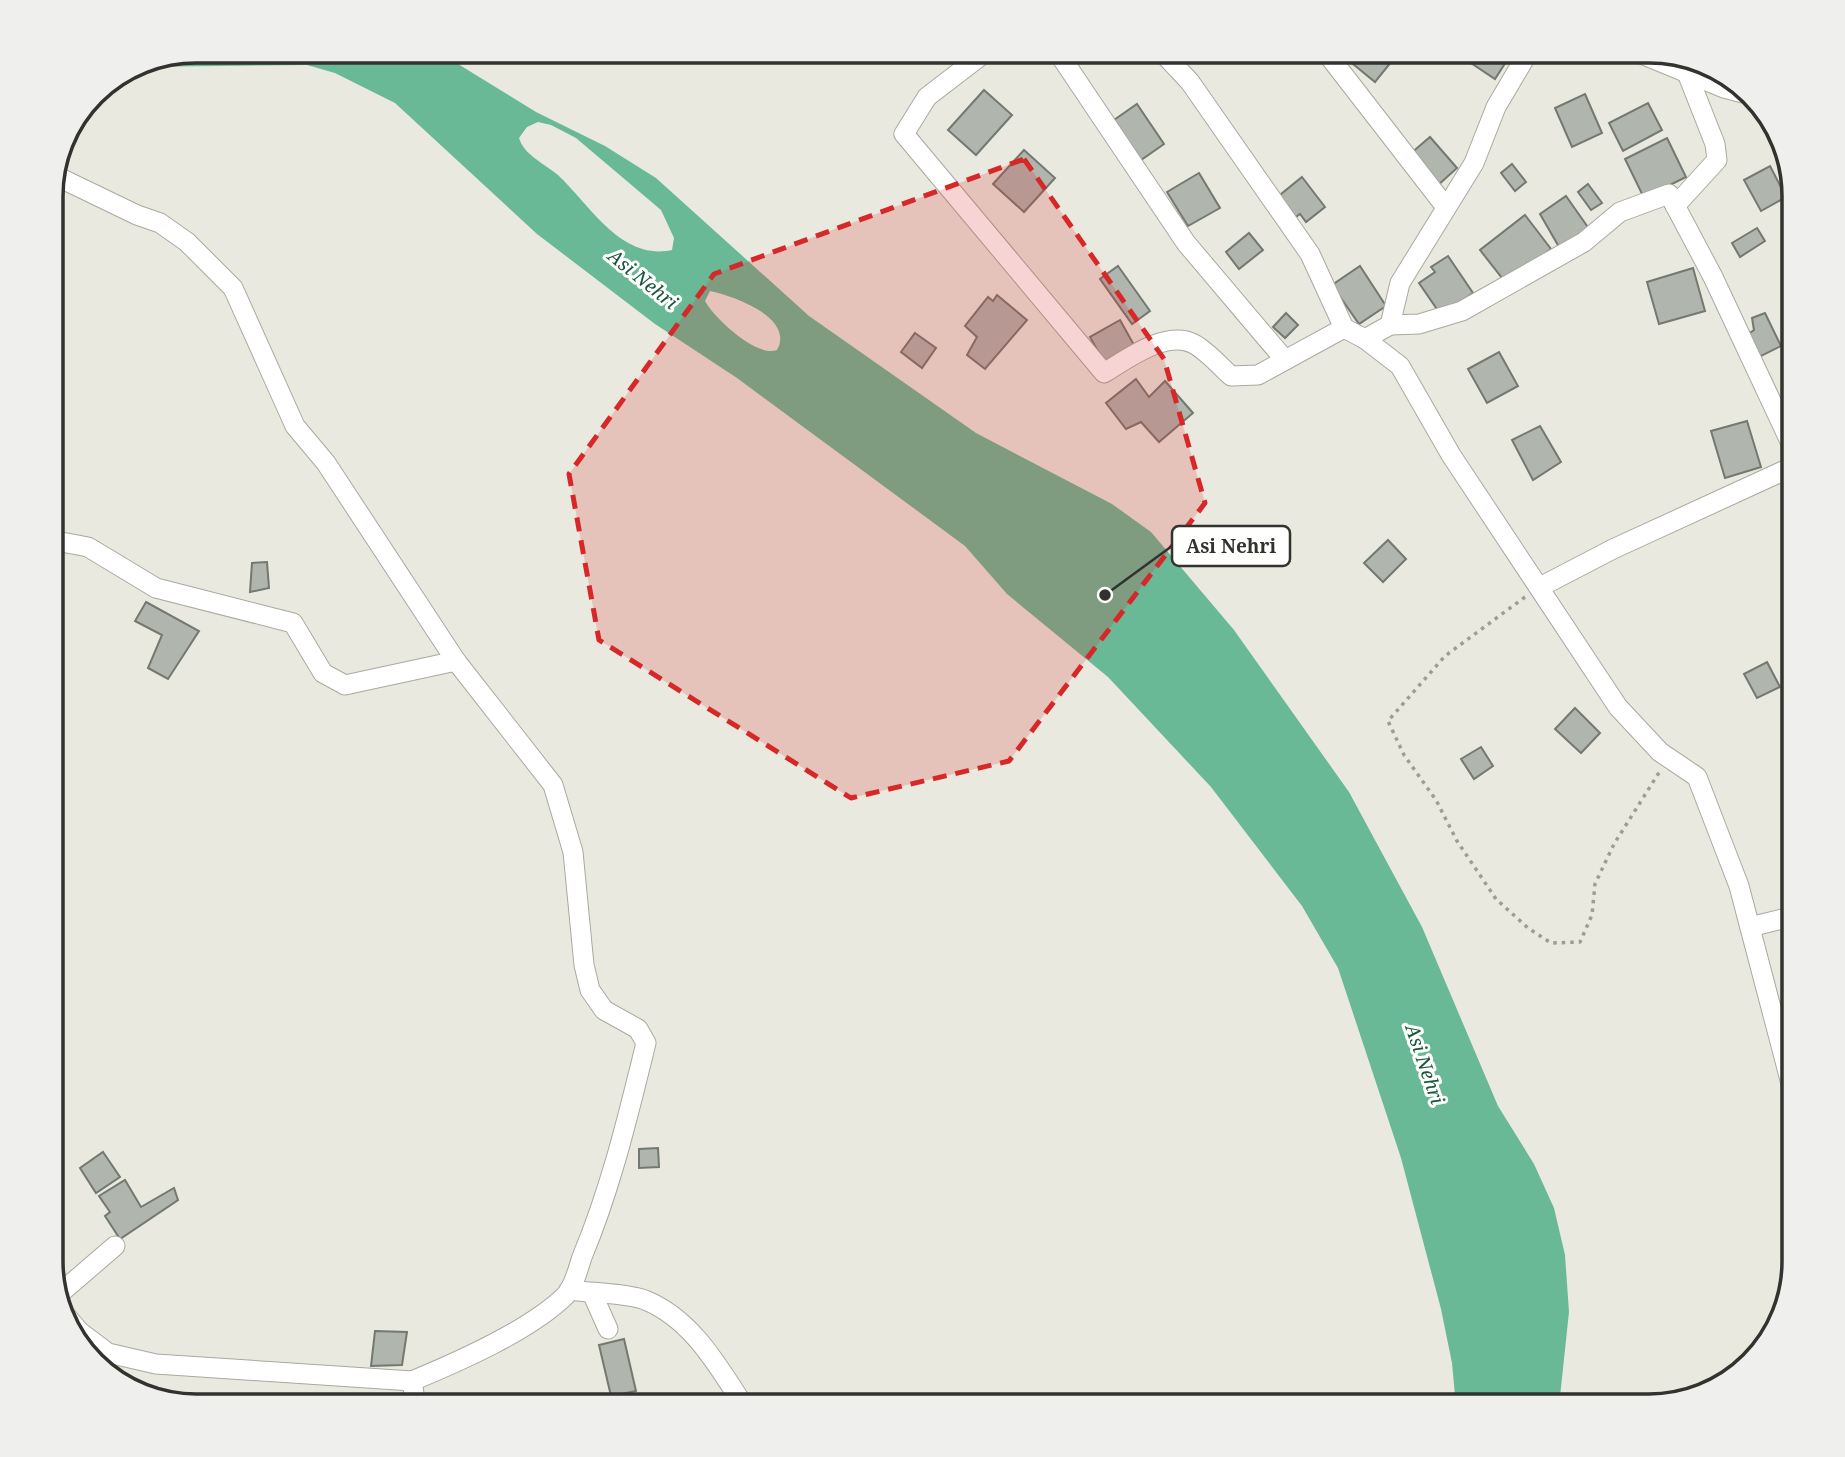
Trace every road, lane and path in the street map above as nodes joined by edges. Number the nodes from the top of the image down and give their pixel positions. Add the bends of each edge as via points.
1 (972, 63) edge
2 (1065, 63) edge
3 (1172, 63) edge
4 (1334, 63) edge
5 (1522, 63) edge
6 (1670, 65) edge
7 (1687, 73) junction
8 (1726, 89) edge
9 (64, 180) edge
10 (1445, 206) junction
11 (1675, 206) junction
12 (1390, 325) junction
13 (1344, 328) junction
14 (1365, 339) junction
15 (1285, 360) junction
16 (1782, 424) edge
17 (1782, 472) edge
18 (63, 542) edge
19 (1540, 587) junction
20 (456, 661) junction
21 (1668, 757) junction
22 (1782, 919) edge
23 (1750, 927) junction
24 (1782, 1049) edge
25 (115, 1246) dead end
26 (66, 1288) edge
27 (569, 1290) junction
28 (592, 1293) junction
29 (608, 1329) dead end
30 (88, 1338) edge
31 (412, 1381) junction
32 (414, 1394) edge
33 (736, 1394) edge

1 - 15 street via 928,97 904,134 1104,373 1131,356 1175,339 1194,344 1231,376 1258,376
2 - 15 street via 1186,243
3 - 13 street via 1310,254
4 - 10 street
5 - 10 street via 1496,107 1474,163
6 - 7 street
7 - 8 street
7 - 11 street via 1717,160
9 - 20 street via 160,223 187,242 233,288 295,426 326,463
10 - 12 street via 1400,283
11 - 12 street via 1669,194 1620,212 1584,242 1462,311 1419,324
11 - 16 street
12 - 14 street
13 - 14 street
13 - 15 street
14 - 19 street via 1400,366 1451,455
17 - 19 street
18 - 20 street via 88,547 156,588 293,623 323,673 345,685
19 - 21 street via 1618,707
19 - 21 path via 1445,656 1388,721 1404,755 1496,899 1551,943 1580,942 1592,915 1595,884 1614,844
20 - 27 street via 553,785 573,852 590,990 604,1010 638,1029 646,1043 597,1222
21 - 23 street via 1697,777 1726,847
22 - 23 street
23 - 24 street
25 - 26 street
27 - 28 street
27 - 31 street via 548,1309 487,1346
28 - 29 street
28 - 33 street via 645,1300 684,1326 707,1349
30 - 31 street via 108,1353 156,1364
31 - 32 street

